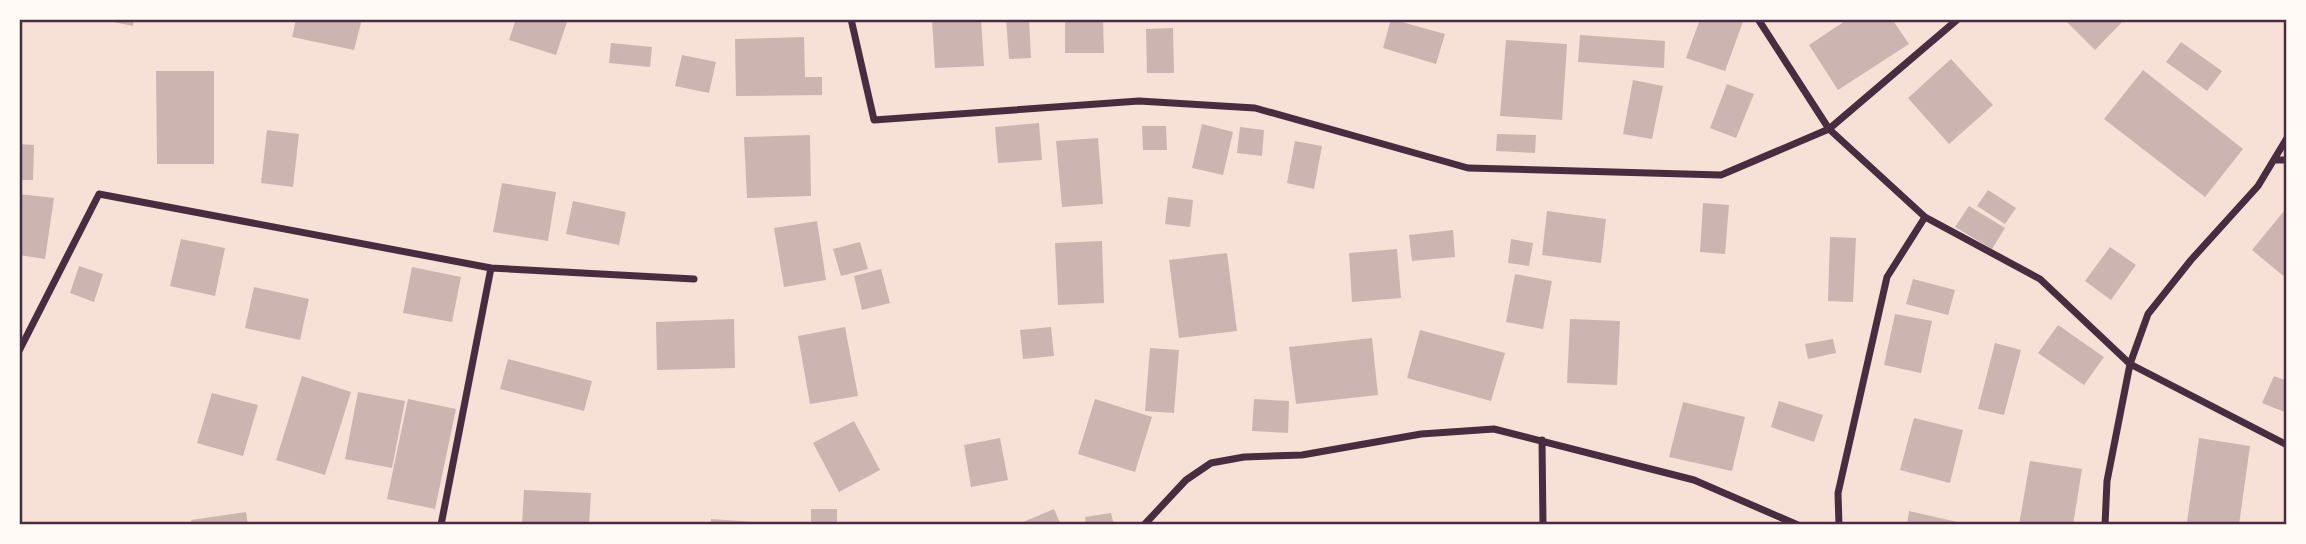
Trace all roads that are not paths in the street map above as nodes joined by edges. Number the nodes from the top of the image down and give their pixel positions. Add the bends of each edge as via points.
1 (851, 19) edge
2 (1758, 19) edge
3 (1958, 19) edge
4 (1829, 129) junction
5 (2287, 138) edge
6 (2274, 160) junction
7 (2287, 160) edge
8 (1925, 217) junction
9 (491, 268) junction
10 (694, 279) dead end
11 (19, 351) edge
12 (2130, 364) junction
13 (1542, 440) junction
14 (2287, 445) edge
15 (441, 525) edge
16 (1144, 525) edge
17 (1544, 525) edge
18 (1798, 525) edge
19 (1839, 525) edge
20 (2105, 525) edge

1 - 4 street via 874,120 1139,101 1255,108 1468,168 1721,175
2 - 4 street
3 - 4 street
4 - 8 street
5 - 6 street
6 - 7 street
6 - 12 street via 2258,186 2148,314
8 - 12 street via 2040,279
8 - 19 street via 1887,277 1838,493
9 - 10 street
9 - 11 street via 99,194
9 - 15 street
12 - 14 street
12 - 20 street via 2107,481
13 - 16 street via 1494,429 1421,434 1302,455 1211,463 1186,480
13 - 17 street
13 - 18 street via 1694,480

